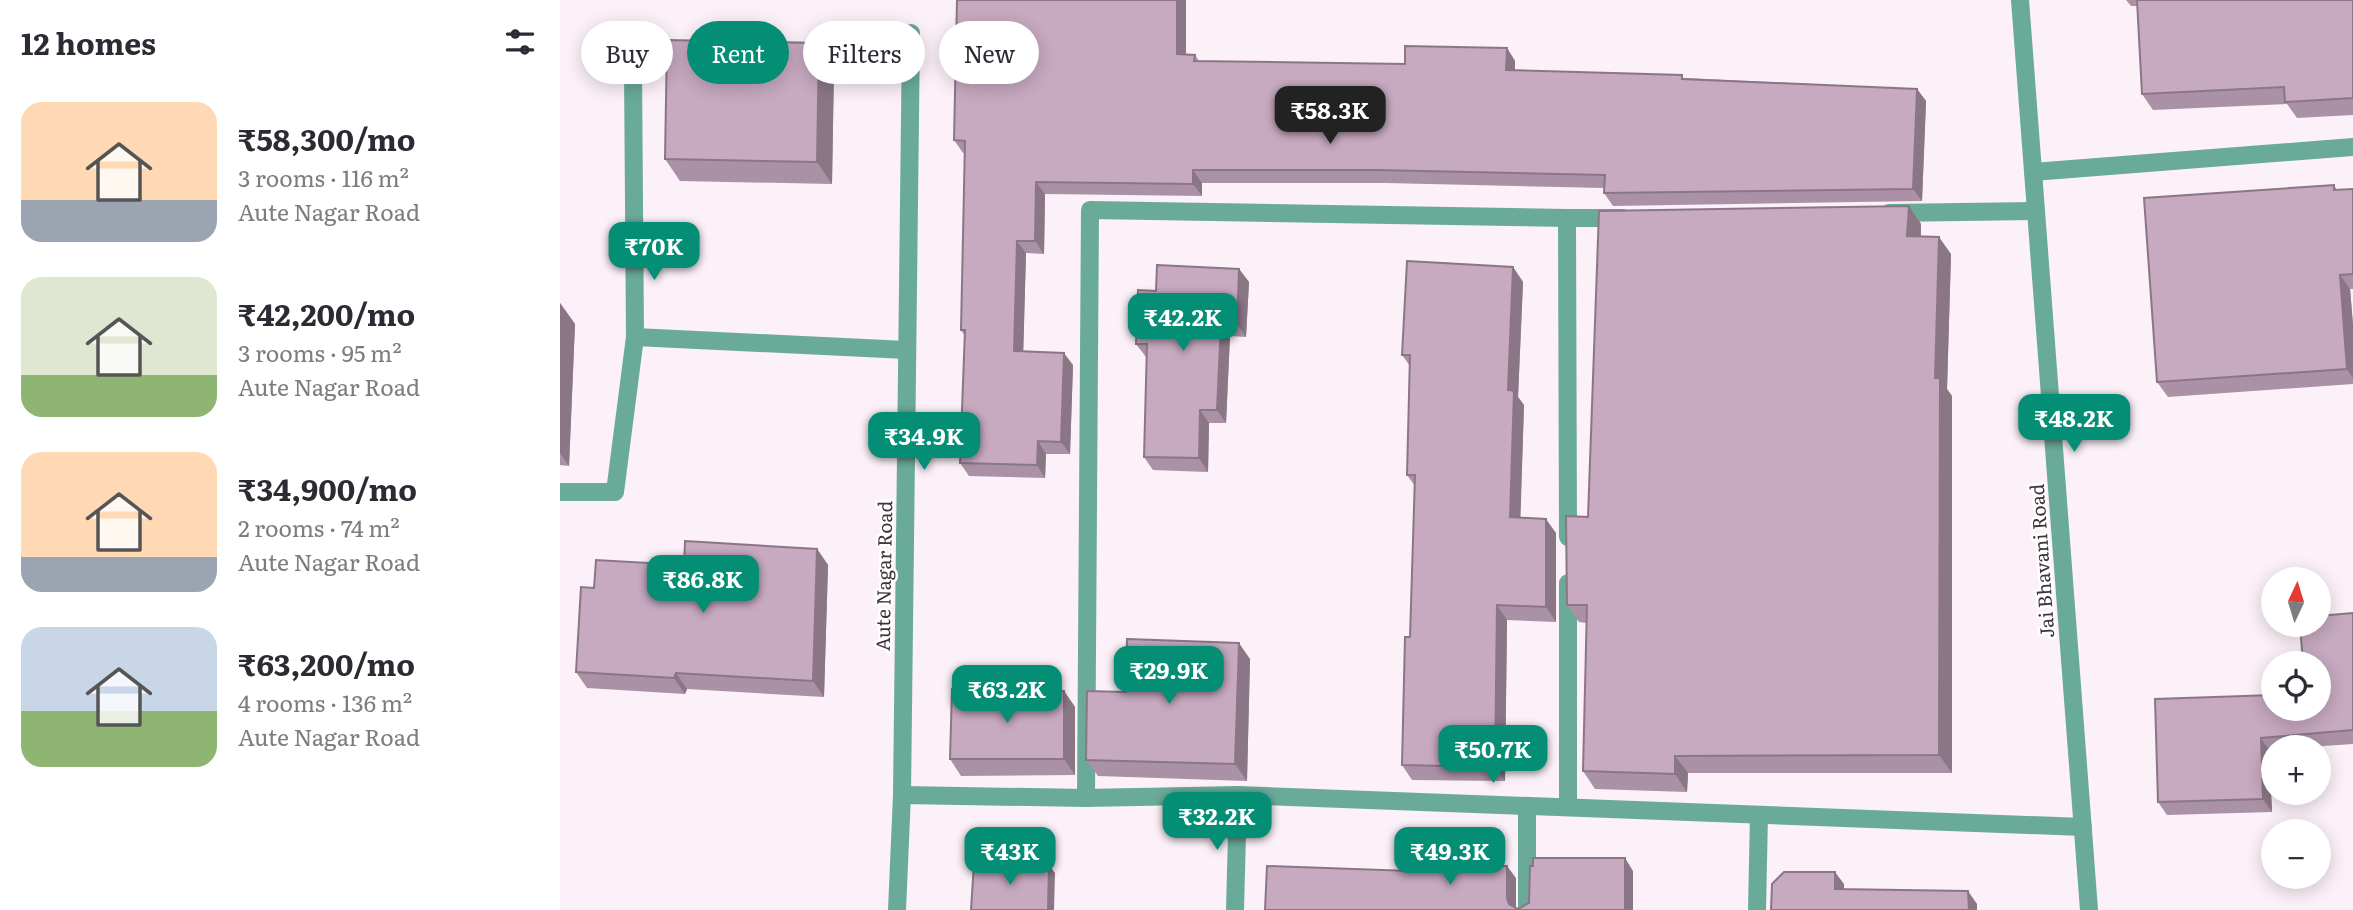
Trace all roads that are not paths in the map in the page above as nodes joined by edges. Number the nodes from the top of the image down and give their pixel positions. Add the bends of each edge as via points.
1 (2020, 0) edge
2 (633, 84) edge
3 (910, 84) edge
4 (2353, 147) edge
5 (2033, 172) junction
6 (2036, 211) junction
7 (1870, 213) edge
8 (1636, 217) edge
9 (1567, 218) junction
10 (635, 337) junction
11 (906, 350) junction
12 (560, 492) edge
13 (902, 795) junction
14 (1238, 795) junction
15 (1086, 798) junction
16 (1527, 806) junction
17 (1568, 807) junction
18 (1759, 815) junction
19 (2083, 827) junction
20 (898, 910) edge
21 (1235, 910) edge
22 (1527, 910) edge
23 (1757, 910) edge
24 (2089, 910) edge

1 - 5 street, Jai Bhavani Road
2 - 10 street
3 - 11 street, Aute Nagar Road
4 - 5 street
5 - 6 street, Jai Bhavani Road
6 - 7 street
6 - 19 street, Jai Bhavani Road
8 - 9 street
9 - 15 street via 1090,210
9 - 17 street
10 - 11 street
10 - 12 street via 615,492
11 - 13 street, Aute Nagar Road
13 - 15 street
13 - 20 street, Aute Nagar Road
14 - 15 street
14 - 16 street
14 - 21 street
16 - 17 street
16 - 22 street
17 - 18 street
18 - 19 street
18 - 23 street
19 - 24 street, Jai Bhavani Road

